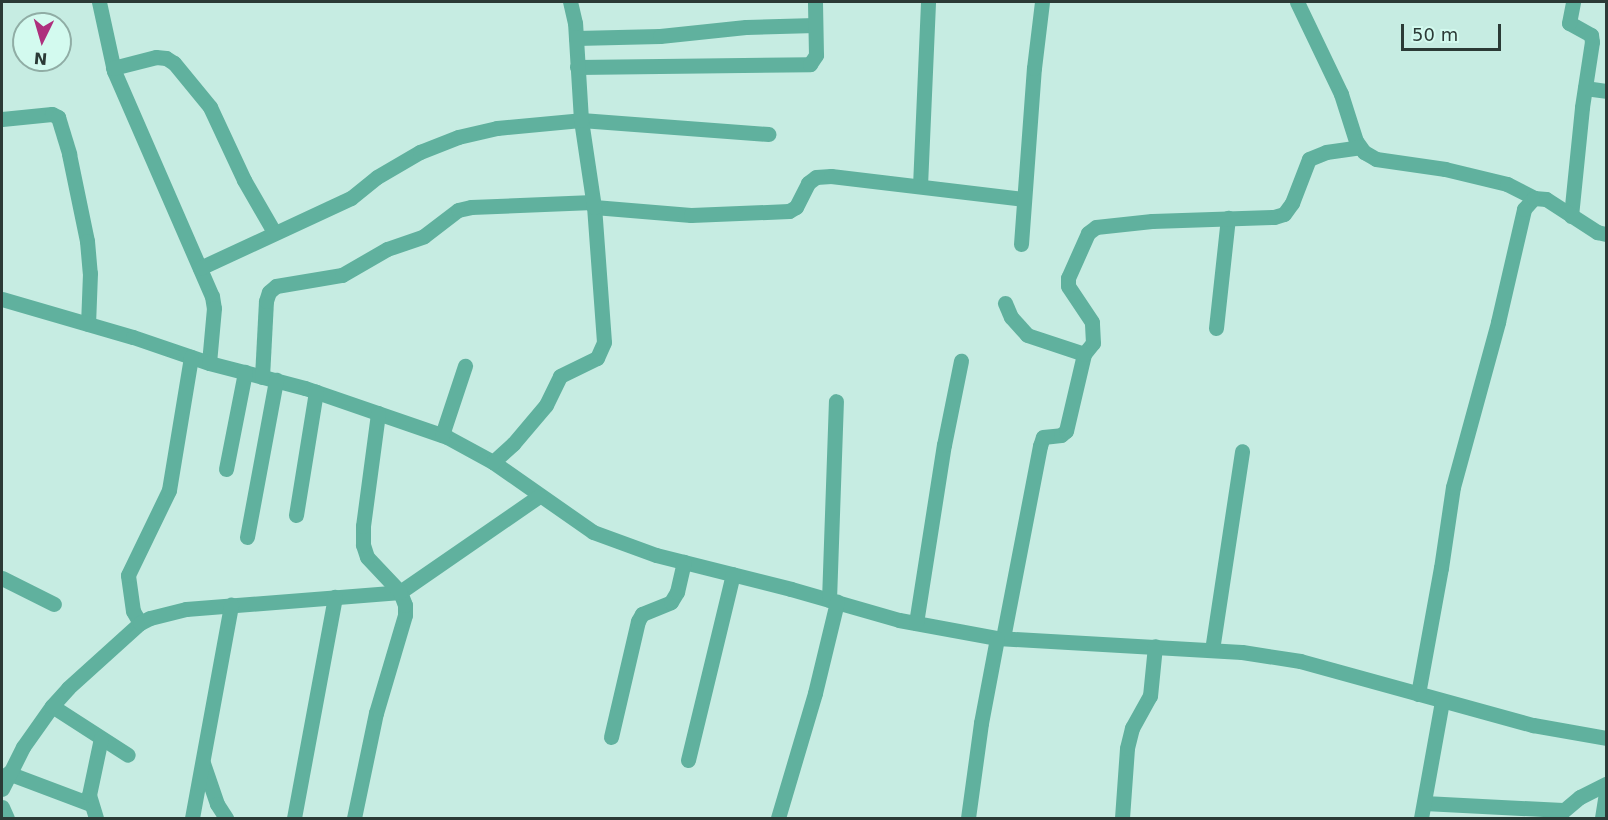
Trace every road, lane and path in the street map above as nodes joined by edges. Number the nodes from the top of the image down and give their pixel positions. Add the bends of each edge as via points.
1 (99, 2) edge
2 (570, 2) edge
3 (815, 2) edge
4 (928, 2) edge
5 (1042, 2) edge
6 (1298, 2) edge
7 (1573, 2) edge
8 (815, 25) junction
9 (576, 38) junction
10 (577, 67) junction
11 (113, 68) junction
12 (1585, 88) junction
13 (1606, 91) edge
14 (2, 119) edge
15 (581, 120) junction
16 (768, 134) dead end
17 (1360, 147) junction
18 (920, 186) junction
19 (1023, 198) junction
20 (1534, 198) junction
21 (594, 205) junction
22 (1571, 216) junction
23 (1228, 218) junction
24 (274, 232) junction
25 (1606, 234) edge
26 (1020, 244) dead end
27 (200, 268) junction
28 (2, 299) edge
29 (1005, 303) dead end
30 (88, 324) junction
31 (1216, 327) dead end
32 (1084, 354) junction
33 (191, 357) junction
34 (961, 361) dead end
35 (208, 363) junction
36 (465, 366) dead end
37 (245, 372) junction
38 (269, 379) junction
39 (316, 392) junction
40 (836, 401) dead end
41 (378, 414) junction
42 (442, 435) junction
43 (1242, 451) dead end
44 (493, 462) junction
45 (226, 469) dead end
46 (539, 496) junction
47 (296, 515) dead end
48 (247, 537) dead end
49 (684, 562) junction
50 (733, 574) junction
51 (2, 578) edge
52 (400, 592) junction
53 (335, 597) junction
54 (833, 601) junction
55 (54, 604) dead end
56 (231, 605) junction
57 (140, 623) junction
58 (916, 623) junction
59 (1000, 638) junction
60 (1155, 646) junction
61 (1212, 650) junction
62 (1418, 694) junction
63 (1442, 701) junction
64 (52, 706) junction
65 (611, 737) dead end
66 (101, 738) junction
67 (1606, 738) edge
68 (128, 755) dead end
69 (688, 760) dead end
70 (204, 764) junction
71 (8, 773) junction
72 (1606, 784) edge
73 (2, 789) edge
74 (1606, 794) edge
75 (2, 807) edge
76 (93, 811) edge
77 (1422, 811) edge
78 (1558, 814) edge
79 (7, 819) edge
80 (192, 819) edge
81 (226, 819) edge
82 (294, 819) edge
83 (354, 819) edge
84 (778, 819) edge
85 (968, 819) edge
86 (1122, 819) edge
87 (1602, 819) edge

1 - 11 street
2 - 9 street
3 - 8 street
4 - 18 street
5 - 19 street
6 - 17 street via 1341,94
7 - 12 street via 1569,23 1591,35 1592,42
8 - 9 street
8 - 10 street via 816,55 810,64
9 - 10 street
10 - 15 street
11 - 24 street via 156,57 174,63 210,107 244,180
11 - 27 street
12 - 13 street
12 - 22 street
14 - 30 street via 52,114 58,117 87,241
15 - 16 street
15 - 21 street
15 - 24 street via 497,128 458,137 420,152 377,177 351,198
17 - 20 street via 1376,159 1445,169 1507,184
17 - 23 street via 1309,159 1284,214
18 - 19 street
18 - 21 street via 858,177 816,177 789,211 691,215
19 - 26 street
20 - 22 street via 1546,200
20 - 62 street via 1524,209 1453,487
21 - 38 street via 458,210 424,236 387,249 342,275 276,286 266,301
21 - 44 street via 602,298 601,352 590,363 560,376 546,405
22 - 25 street
23 - 31 street
23 - 32 street via 1096,227 1088,234 1068,278 1068,286 1092,322 1093,343
24 - 27 street
27 - 35 street via 214,308
28 - 30 street
29 - 32 street via 1011,317 1027,334
30 - 33 street
32 - 59 street via 1066,431 1043,437 1040,446
33 - 35 street
33 - 57 street via 169,490 128,575 133,611
34 - 58 street
35 - 37 street
36 - 42 street
37 - 38 street
37 - 45 street
38 - 39 street
38 - 48 street
39 - 41 street
39 - 47 street
40 - 54 street
41 - 42 street
41 - 52 street via 363,545 367,557
42 - 44 street
43 - 61 street
44 - 46 street
46 - 49 street via 593,532
46 - 52 street
49 - 50 street
49 - 65 street via 671,602 642,614 638,621
50 - 54 street
50 - 69 street
51 - 55 street
52 - 53 street
52 - 83 street via 405,615 376,713
53 - 56 street
53 - 82 street
54 - 58 street
54 - 84 street via 815,693
56 - 57 street via 165,612
56 - 70 street
57 - 64 street
58 - 59 street
59 - 60 street
59 - 85 street via 981,723
60 - 61 street
60 - 86 street via 1150,696 1132,728 1127,748
61 - 62 street via 1326,667
62 - 63 street
63 - 67 street via 1533,725
63 - 77 street
64 - 66 street
64 - 71 street
66 - 68 street
66 - 76 street via 89,795
70 - 80 street
70 - 81 street
71 - 73 street
71 - 76 street
72 - 78 street
74 - 87 street
75 - 79 street
77 - 78 street

